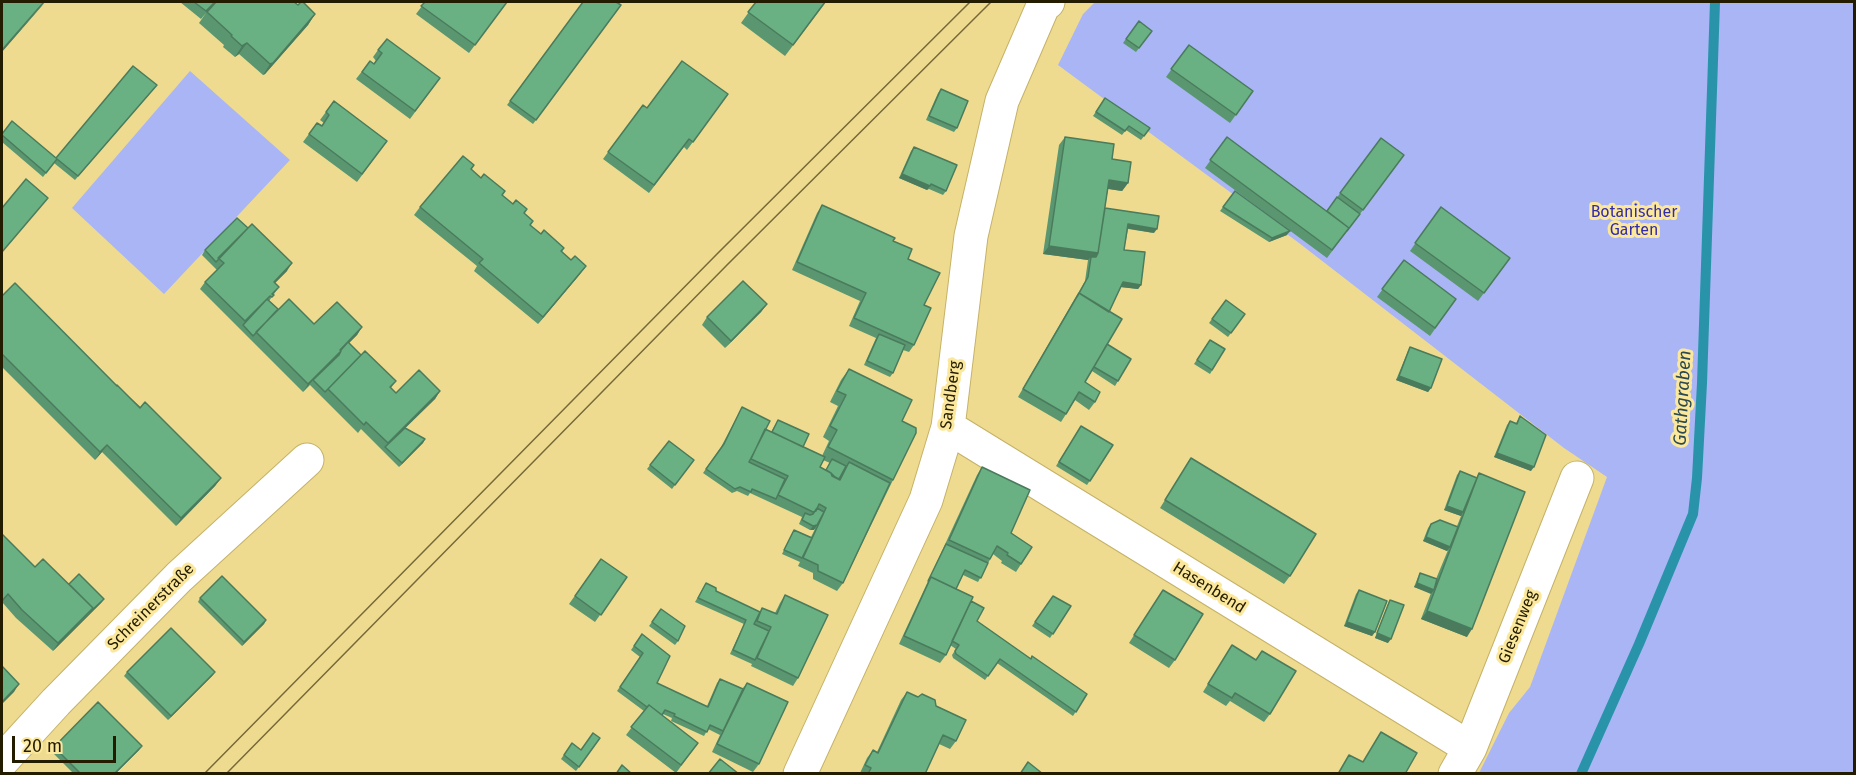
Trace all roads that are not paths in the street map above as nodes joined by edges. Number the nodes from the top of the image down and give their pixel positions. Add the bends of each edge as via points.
1 (1048, 2) edge
2 (948, 427) junction
3 (307, 460) dead end
4 (1577, 478) dead end
5 (2, 761) edge
6 (1463, 761) edge
7 (800, 774) edge

1 - 2 street, Sandberg via 1002,102 971,236
2 - 6 street, Hasenbend
2 - 7 street, Sandberg via 926,500
3 - 5 street, Schreinerstraße via 179,577
4 - 6 street, Giesenweg

